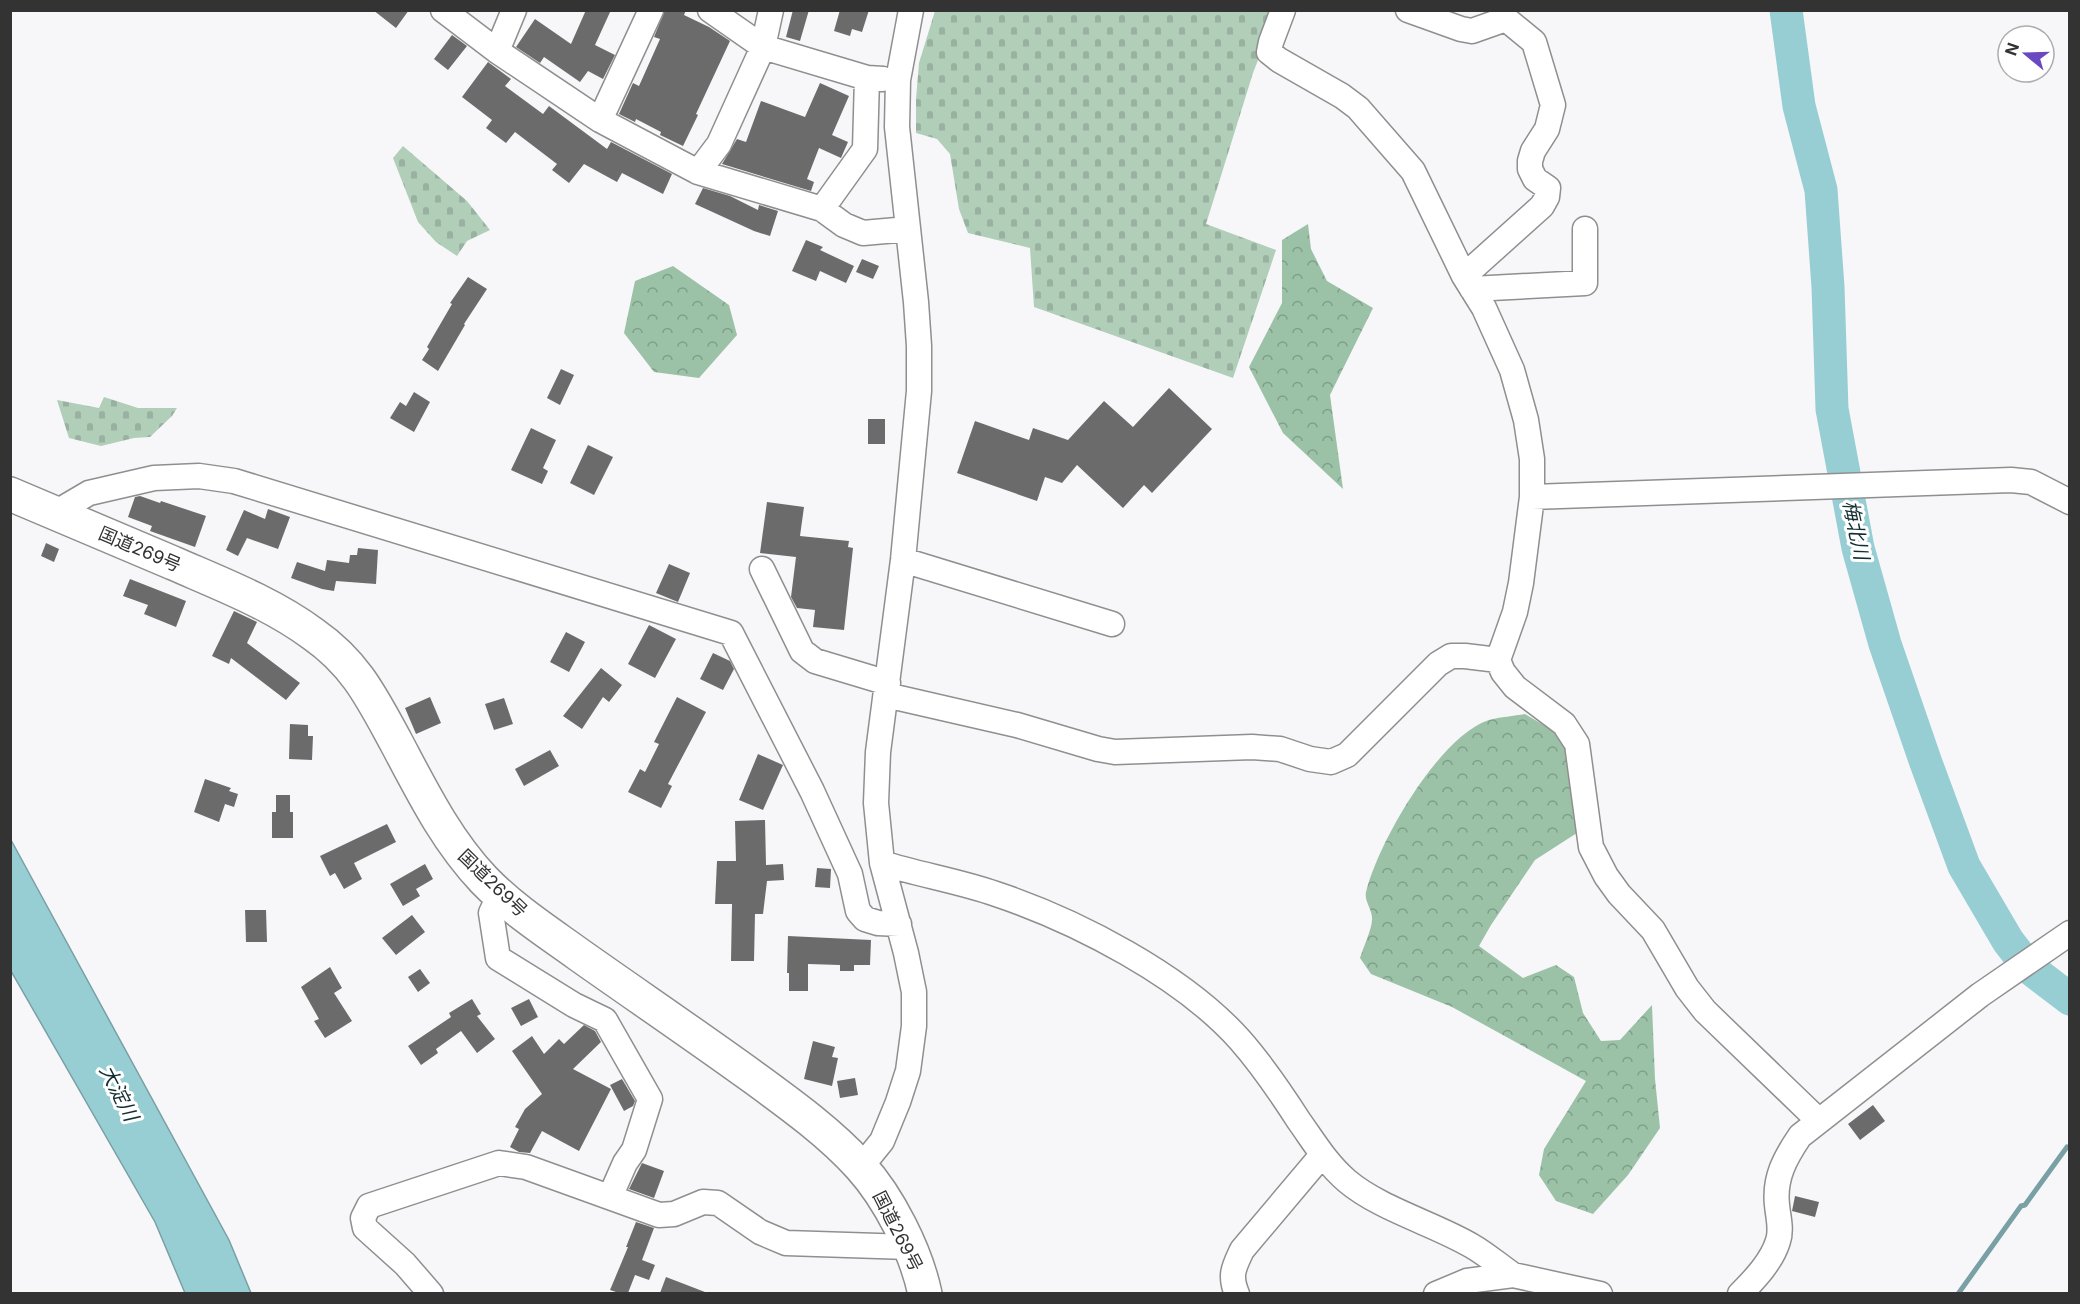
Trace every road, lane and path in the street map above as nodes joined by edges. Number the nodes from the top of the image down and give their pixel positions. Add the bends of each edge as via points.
1 (443, 10) edge
2 (514, 10) edge
3 (651, 10) edge
4 (710, 10) edge
5 (771, 10) edge
6 (911, 10) edge
7 (1283, 10) edge
8 (1408, 10) edge
9 (763, 47) junction
10 (497, 51) junction
11 (867, 78) junction
12 (898, 80) junction
13 (600, 120) junction
14 (698, 172) junction
15 (822, 209) junction
16 (908, 229) junction
17 (1585, 229) dead end
18 (1468, 283) junction
19 (10, 494) edge
20 (1532, 497) junction
21 (2070, 502) edge
22 (56, 513) junction
23 (903, 560) junction
24 (762, 569) dead end
25 (1112, 624) dead end
26 (1498, 660) junction
27 (887, 688) junction
28 (882, 863) junction
29 (500, 894) junction
30 (899, 924) junction
31 (2070, 933) edge
32 (1819, 1121) junction
33 (1322, 1155) junction
34 (861, 1167) junction
35 (610, 1197) junction
36 (909, 1247) junction
37 (1513, 1275) junction
38 (430, 1293) edge
39 (925, 1293) edge
40 (1237, 1293) edge
41 (1436, 1293) edge
42 (1600, 1293) edge
43 (1740, 1293) edge

1 - 10 street
2 - 10 street
3 - 13 street
4 - 9 street
5 - 9 street
6 - 12 street
7 - 18 street via 1269,52 1358,108 1413,171
8 - 18 street via 1472,31 1506,19 1534,42 1553,105 1547,129 1530,161 1535,178 1548,188 1547,196 1542,206
9 - 11 street
9 - 14 street via 719,144
10 - 13 street
11 - 12 street
11 - 15 street via 865,149
12 - 16 street via 897,127
13 - 14 street
14 - 15 street
15 - 16 street via 863,233
16 - 23 street via 919,346 919,391
17 - 18 street via 1585,283
18 - 20 street via 1512,370 1526,420
19 - 22 highway, 国道269号
20 - 21 street via 2011,480 2031,482
20 - 26 street via 1517,602
22 - 29 highway, 国道269号 via 282,613 345,660 367,688 458,850
22 - 30 street via 89,493 154,478 199,476 234,481 731,633 817,801 850,874 858,911 865,919
23 - 25 street
23 - 27 street
24 - 27 street via 802,651 815,661
26 - 27 street via 1451,656 1438,664 1347,755 1331,762 1280,749 1252,747 1107,751
26 - 32 street via 1515,687 1564,724 1577,744 1592,847 1606,876 1653,930 1705,1011
27 - 28 street via 876,803
28 - 30 street
28 - 33 street via 996,893 1099,939 1171,980 1204,1005 1239,1040
29 - 34 highway, 国道269号 via 521,913 792,1106
29 - 35 street via 492,913 498,958 605,1020 650,1099 634,1149
30 - 34 street via 914,992 908,1071 882,1141
31 - 32 street via 1980,995
32 - 43 street via 1800,1136 1785,1159 1776,1184 1778,1242 1759,1275
33 - 37 street via 1365,1194 1473,1246
33 - 40 street via 1242,1250 1231,1281
34 - 36 highway, 国道269号 via 888,1204
35 - 36 street via 658,1215 674,1214 703,1202 718,1203 760,1232 786,1242
35 - 38 street via 526,1167 499,1162 369,1206 363,1218 365,1228
36 - 39 highway, 国道269号
37 - 41 street via 1467,1281
37 - 42 street

